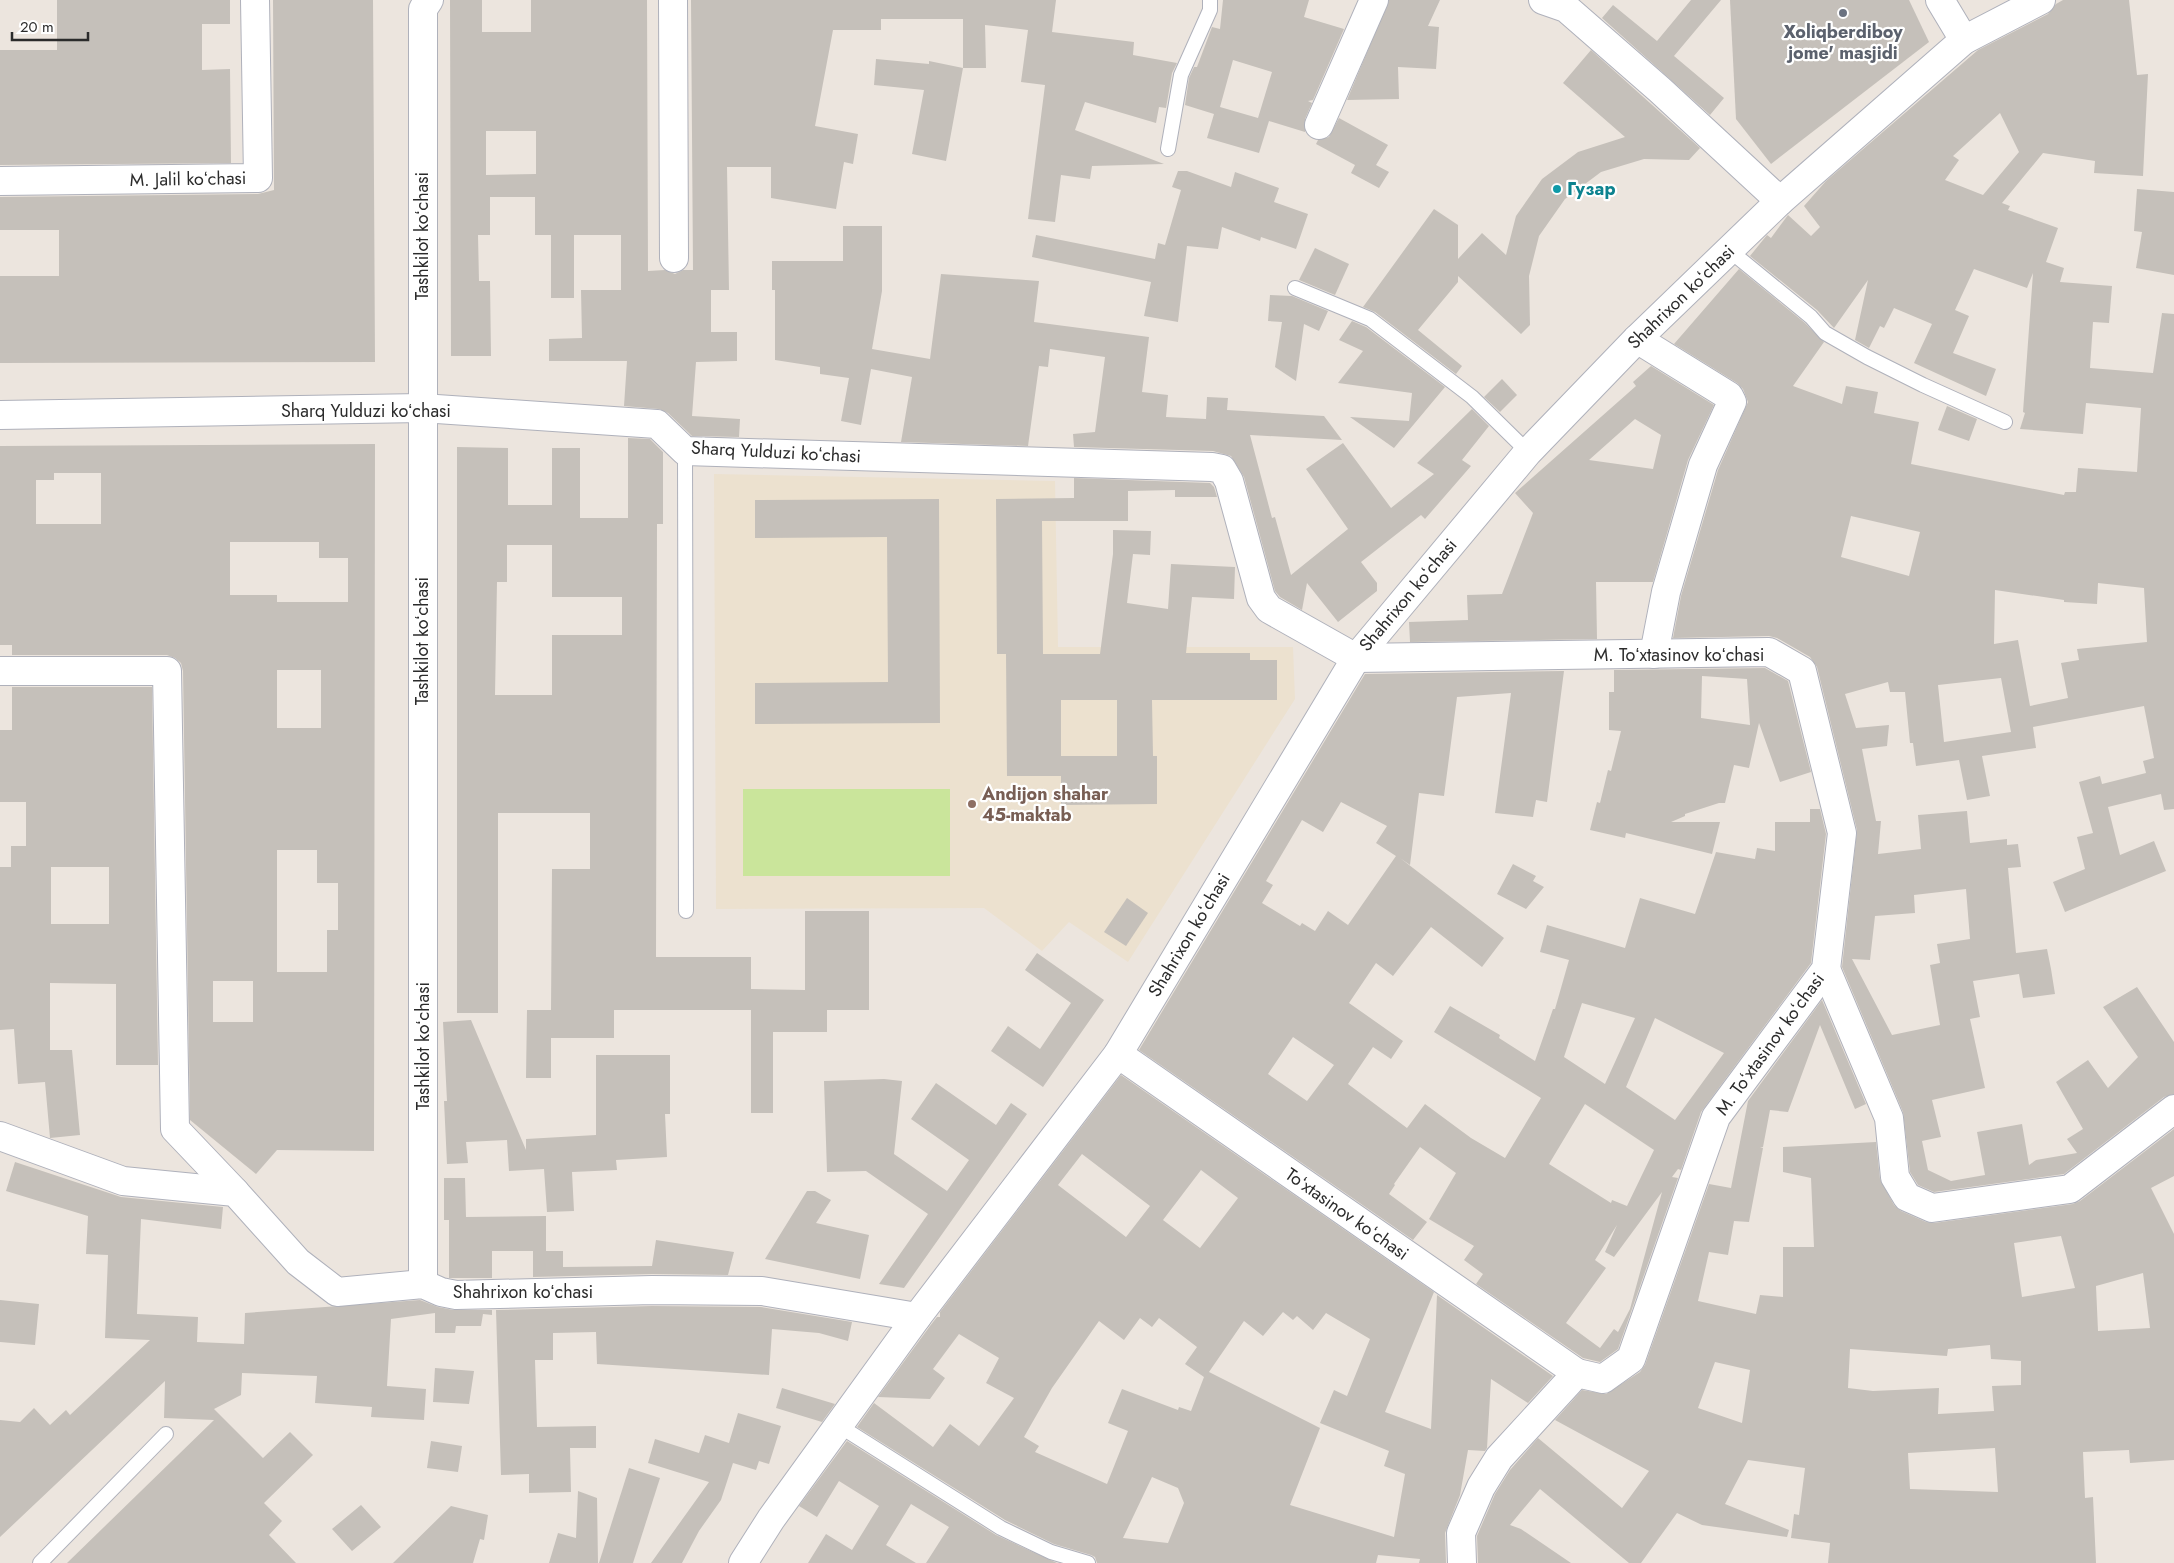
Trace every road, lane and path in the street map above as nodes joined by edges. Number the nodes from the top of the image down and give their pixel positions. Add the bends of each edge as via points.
1 (255, 0) edge
2 (429, 0) edge
3 (673, 0) edge
4 (1210, 0) edge
5 (1374, 0) edge
6 (1544, 0) edge
7 (1940, 0) edge
8 (2041, 0) edge
9 (1964, 40) junction
10 (1319, 125) dead end
11 (1168, 149) dead end
12 (0, 181) edge
13 (1780, 201) junction
14 (1729, 250) junction
15 (674, 258) dead end
16 (1295, 288) dead end
17 (1637, 339) junction
18 (422, 408) junction
19 (0, 415) edge
20 (2005, 422) dead end
21 (685, 451) junction
22 (1528, 452) junction
23 (1654, 654) junction
24 (1356, 658) junction
25 (0, 671) edge
26 (686, 911) dead end
27 (1826, 969) junction
28 (1118, 1054) junction
29 (2174, 1109) edge
30 (0, 1136) edge
31 (235, 1192) junction
32 (423, 1284) junction
33 (917, 1317) junction
34 (1577, 1373) junction
35 (838, 1425) junction
36 (166, 1434) dead end
37 (40, 1563) edge
38 (743, 1563) edge
39 (1088, 1563) edge
40 (1462, 1563) edge

1 - 12 street, M. Jalil koʻchasi via 258,178
2 - 18 street, Tashkilot koʻchasi via 423,9
3 - 15 street
4 - 11 lane via 1210,10 1180,75
5 - 10 street
6 - 13 street via 1566,8
7 - 9 street
8 - 9 street, Shahrixon koʻchasi
9 - 13 street, Shahrixon koʻchasi
13 - 14 street, Shahrixon koʻchasi
14 - 17 street, Shahrixon koʻchasi
14 - 20 lane via 1825,332 1891,369
16 - 22 lane via 1370,319 1472,397
17 - 22 street, Shahrixon koʻchasi
17 - 23 street via 1729,396 1732,402 1703,465 1666,592
18 - 19 street, Sharq Yulduzi koʻchasi
18 - 21 street, Sharq Yulduzi koʻchasi via 657,424
18 - 32 street, Tashkilot koʻchasi
21 - 24 street, Sharq Yulduzi koʻchasi via 1222,469 1229,481 1261,598 1269,609
21 - 26 lane
22 - 24 street, Shahrixon koʻchasi
23 - 24 street, M. Toʻxtasinov koʻchasi
23 - 27 street, M. Toʻxtasinov koʻchasi via 1769,652 1802,670 1842,833
24 - 28 street, Shahrixon koʻchasi
25 - 31 street, Shahrixon koʻchasi via 167,671 175,1129
27 - 29 street via 1889,1118 1895,1177 1907,1197 1932,1208 2070,1190
27 - 34 street, M. Toʻxtasinov koʻchasi via 1716,1117 1631,1359 1603,1379
28 - 33 street, Shahrixon koʻchasi
28 - 34 street, Toʻxtasinov koʻchasi
30 - 31 street via 123,1182
31 - 32 street, Shahrixon koʻchasi via 298,1262 337,1292
32 - 33 street, Shahrixon koʻchasi via 456,1295 762,1291
33 - 35 street, Shahrixon koʻchasi
34 - 40 street via 1499,1458 1481,1487 1461,1533
35 - 38 street, Shahrixon koʻchasi
35 - 39 lane via 1001,1528 1051,1552
36 - 37 lane

